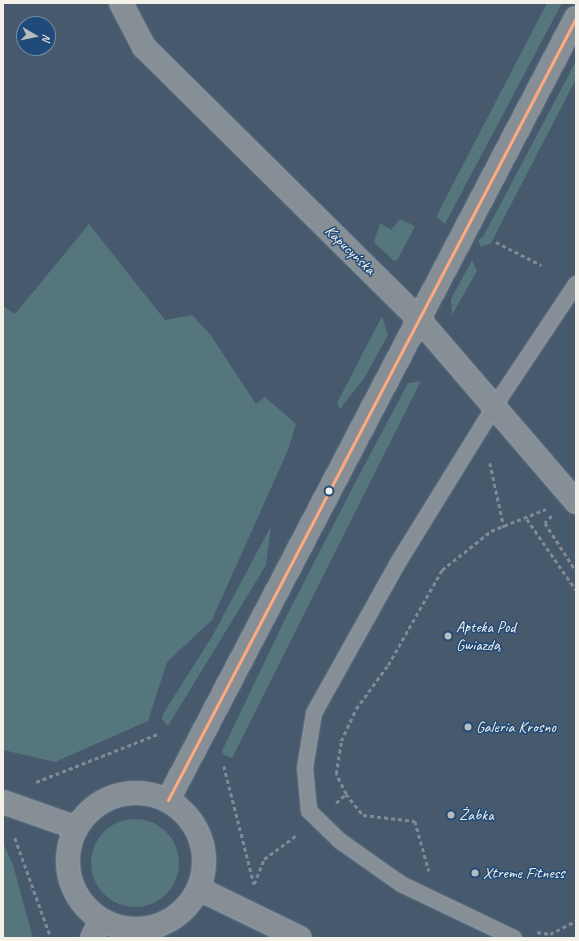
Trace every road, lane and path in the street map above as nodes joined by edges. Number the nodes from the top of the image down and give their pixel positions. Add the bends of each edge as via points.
1 (121, 3) edge
2 (576, 18) edge
3 (496, 242) dead end
4 (540, 265) dead end
5 (576, 284) edge
6 (417, 317) junction
7 (494, 408) junction
8 (492, 459) dead end
9 (576, 502) edge
10 (549, 508) dead end
11 (527, 519) junction
12 (504, 527) junction
13 (576, 590) edge
14 (158, 734) dead end
15 (224, 766) dead end
16 (29, 785) dead end
17 (346, 794) junction
18 (168, 800) junction
19 (3, 802) edge
20 (317, 820) junction
21 (77, 828) junction
22 (15, 838) dead end
23 (430, 874) dead end
24 (199, 889) junction
25 (576, 922) edge
26 (97, 929) edge
27 (530, 932) dead end
28 (550, 934) junction
29 (51, 938) edge
30 (300, 938) edge
31 (514, 938) edge
32 (549, 938) edge

1 - 6 main road, Kapucyńska via 144,47
2 - 6 main road
3 - 4 path
5 - 7 lane
6 - 7 main road, Kapucyńska
6 - 18 main road
7 - 9 main road, Kapucyńska
7 - 20 lane via 399,561 314,713 305,768 309,811
8 - 12 path via 489,466 498,490
10 - 11 path
11 - 12 path
11 - 13 path
12 - 17 path via 491,531 442,570 388,665 356,709 342,741 336,774
14 - 16 path
15 - 20 path via 254,884 264,859
17 - 20 path
17 - 23 path via 363,815 415,821
18 - 21 main road via 134,792 117,795 87,814
18 - 24 main road via 189,818 204,848 204,869
19 - 21 main road
20 - 31 lane via 340,842 401,884
21 - 26 main road via 70,847 70,875
22 - 29 path
24 - 26 main road via 186,908 160,924 146,928
24 - 30 main road
25 - 28 path
27 - 28 path
28 - 32 path

